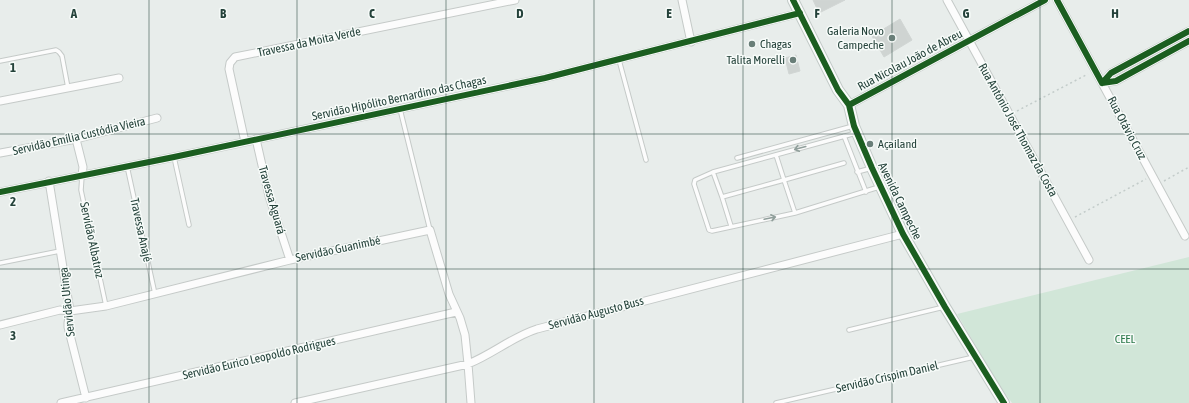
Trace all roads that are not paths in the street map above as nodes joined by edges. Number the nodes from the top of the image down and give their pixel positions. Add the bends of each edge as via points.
1 (515, 0) edge
2 (682, 0) edge
3 (793, 0) edge
4 (947, 0) edge
5 (1045, 0) edge
6 (1057, 0) edge
7 (800, 13) junction
8 (1187, 32) edge
9 (970, 41) junction
10 (1189, 41) edge
11 (691, 42) junction
12 (0, 60) edge
13 (619, 60) junction
14 (119, 78) dead end
15 (1102, 83) junction
16 (68, 88) junction
17 (0, 101) edge
18 (849, 105) junction
19 (400, 109) junction
20 (157, 118) dead end
21 (856, 129) junction
22 (844, 136) junction
23 (76, 139) junction
24 (256, 139) junction
25 (245, 142) junction
26 (0, 153) edge
27 (776, 155) junction
28 (174, 157) junction
29 (737, 158) dead end
30 (646, 160) dead end
31 (844, 163) dead end
32 (127, 166) junction
33 (872, 168) junction
34 (713, 172) junction
35 (857, 172) junction
36 (82, 174) junction
37 (784, 180) junction
38 (49, 181) junction
39 (880, 187) junction
40 (0, 192) edge
41 (866, 192) junction
42 (722, 198) junction
43 (795, 213) junction
44 (189, 225) dead end
45 (731, 226) junction
46 (430, 230) junction
47 (903, 234) junction
48 (1185, 236) dead end
49 (61, 250) junction
50 (290, 260) junction
51 (1089, 260) dead end
52 (0, 263) edge
53 (154, 294) junction
54 (106, 306) junction
55 (945, 307) junction
56 (70, 311) junction
57 (456, 312) junction
58 (0, 325) edge
59 (849, 330) dead end
60 (975, 356) junction
61 (468, 364) junction
62 (86, 398) junction
63 (62, 403) edge
64 (295, 403) edge
65 (471, 403) edge
66 (776, 403) edge
67 (1002, 403) edge

1 - 25 street, Travessa da Moita Verde via 235,57 229,69
2 - 11 street
3 - 7 main road, Avenida Campeche
4 - 9 street, Rua Antônio José Thomaz da Costa
5 - 9 street, Rua Nicolau João de Abreu
6 - 15 street, Rua Otávio Cruz
7 - 11 street, Servidão Hipólito Bernardino das Chagas
7 - 18 main road, Avenida Campeche via 838,90
8 - 10 street
8 - 15 street via 1111,72
9 - 18 street, Rua Nicolau João de Abreu
9 - 51 street, Rua Antônio José Thomaz da Costa
10 - 15 street via 1116,81
11 - 13 street, Servidão Hipólito Bernardino das Chagas
12 - 16 lane via 56,50 62,56
13 - 19 street, Servidão Hipólito Bernardino das Chagas
13 - 30 lane
14 - 16 street
15 - 48 street, Rua Otávio Cruz
16 - 17 street
18 - 21 main road, Avenida Campeche
19 - 24 street, Servidão Hipólito Bernardino das Chagas
19 - 46 lane
20 - 23 street, Servidão Emília Custódia Vieira
21 - 22 lane
21 - 29 lane
21 - 33 main road, Avenida Campeche
22 -> 27 lane
22 - 35 lane
23 - 26 street, Servidão Emília Custódia Vieira
23 - 36 street via 83,167
24 - 25 street, Servidão Hipólito Bernardino das Chagas
24 - 50 street, Travessa Aguará via 269,196
25 - 28 street, Servidão Hipólito Bernardino das Chagas
27 - 34 lane
27 - 37 lane
28 - 32 street, Servidão Hipólito Bernardino das Chagas
28 - 44 lane
31 - 37 lane
32 - 36 street, Servidão Hipólito Bernardino das Chagas
32 - 53 lane, Travessa Anajé
33 - 35 lane
33 - 39 main road, Avenida Campeche
34 - 42 lane
34 - 45 lane via 695,180 702,210 709,230
35 - 41 lane
36 - 38 street, Servidão Hipólito Bernardino das Chagas
36 - 54 lane, Servidão Albatroz via 81,190
37 - 42 lane
37 - 43 lane
38 - 40 street, Servidão Hipólito Bernardino das Chagas
38 - 49 street, Servidão Utinga
39 - 41 lane
39 - 47 main road, Avenida Campeche
41 - 43 lane
42 - 45 lane
45 -> 43 lane
46 - 50 street, Servidão Guanimbé
46 - 57 street
47 - 55 main road, Avenida Campeche
47 - 61 street, Servidão Augusto Buss via 537,329 518,336
49 - 52 lane
49 - 56 street, Servidão Utinga
50 - 53 street, Servidão Guanimbé
53 - 54 street, Servidão Guanimbé
54 - 56 street, Servidão Guanimbé
55 - 59 lane
55 - 60 main road, Avenida Campeche
56 - 58 street, Servidão Guanimbé via 60,310
56 - 62 street, Servidão Utinga via 68,328
57 - 61 street via 465,335
57 - 62 street, Servidão Eurico Leopoldo Rodrigues
60 - 66 lane, Servidão Crispim Daniel
60 - 67 main road, Avenida Campeche
61 - 64 street, Servidão Augusto Buss
61 - 65 street
62 - 63 street, Servidão Eurico Leopoldo Rodrigues

